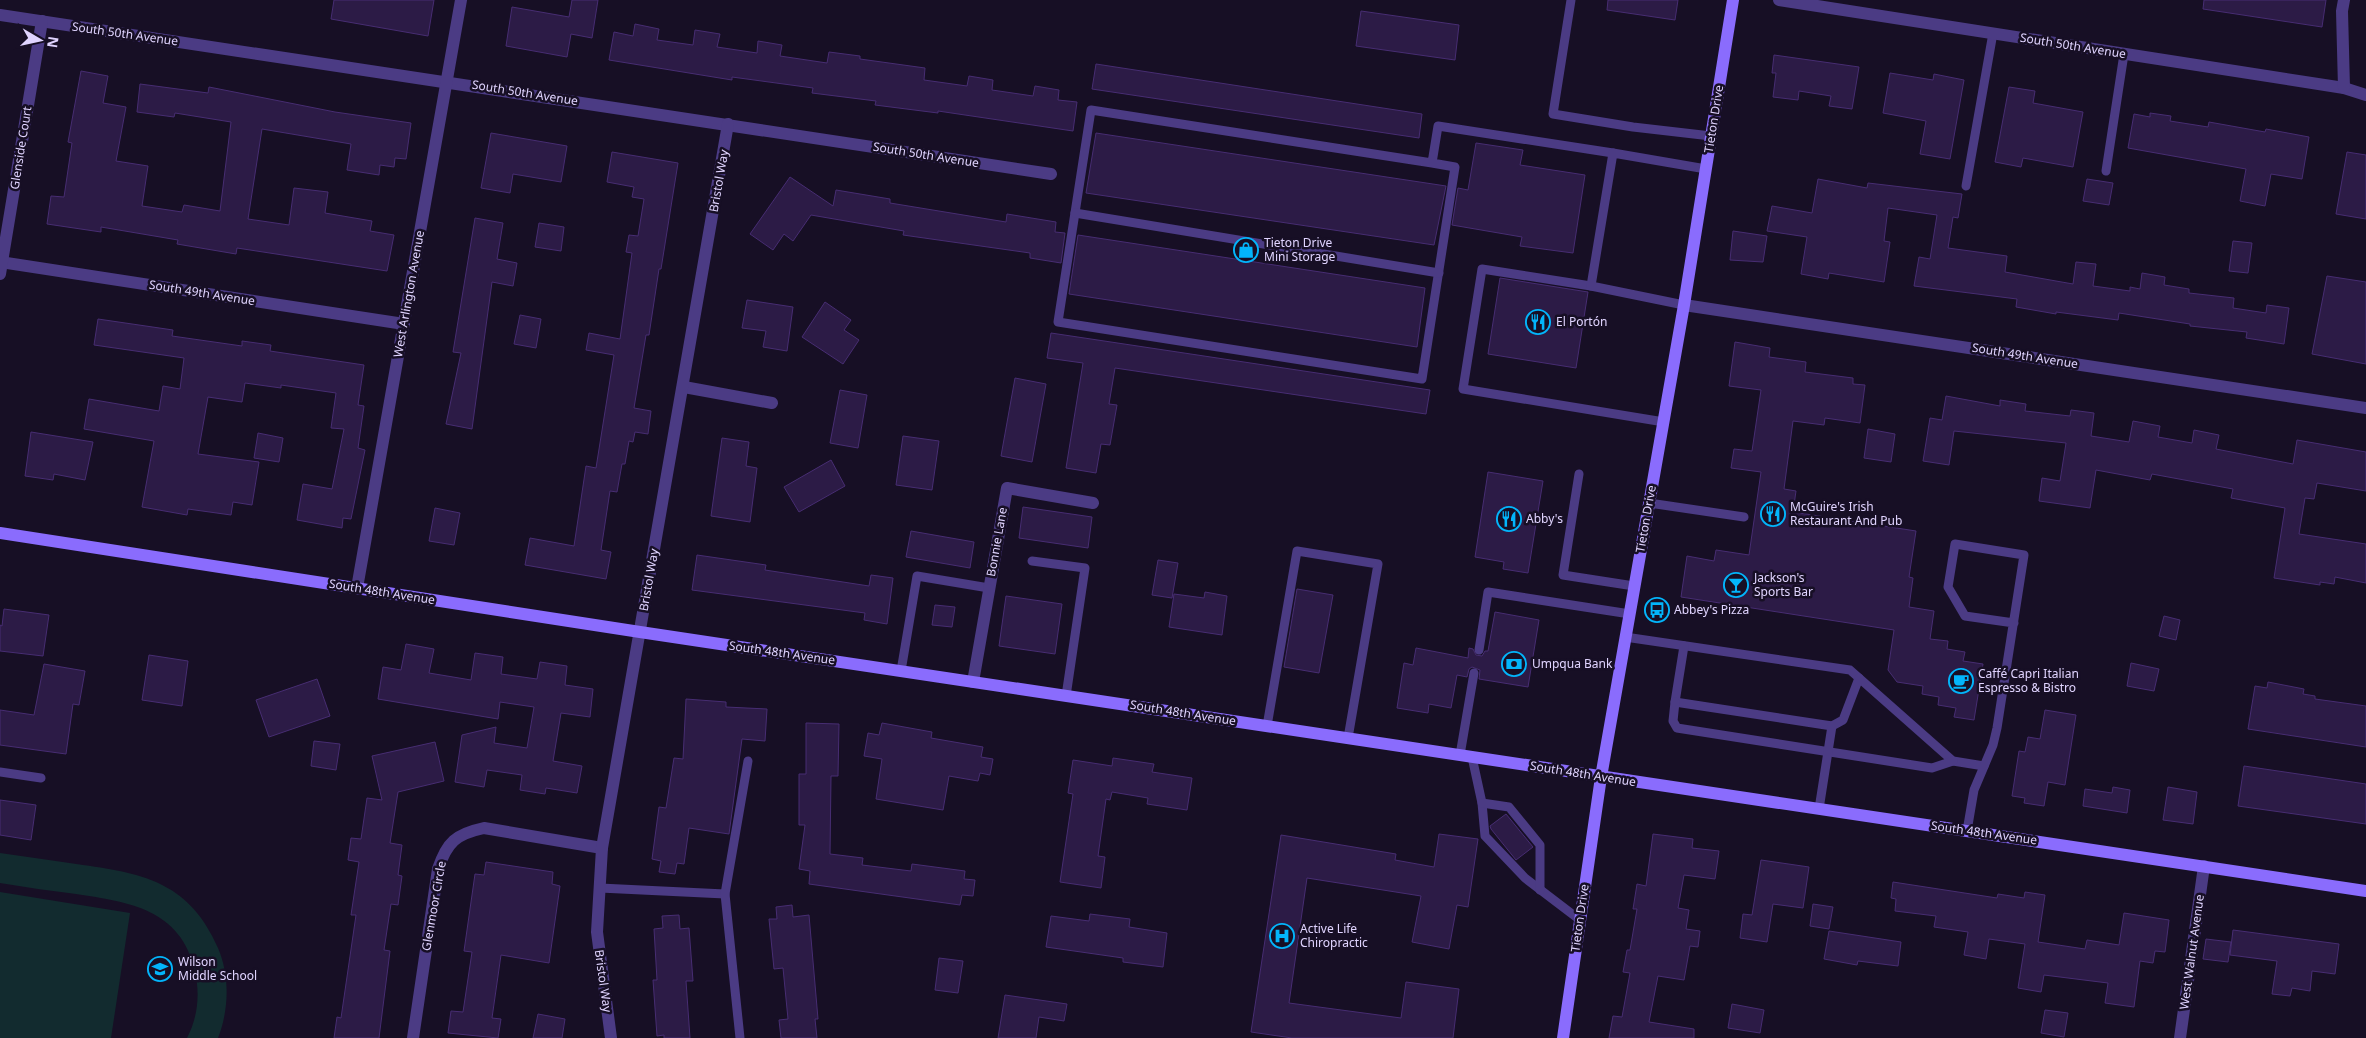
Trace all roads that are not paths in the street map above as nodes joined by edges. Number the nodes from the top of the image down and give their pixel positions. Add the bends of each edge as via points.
1 (461, 0) edge
2 (1571, 0) edge
3 (1733, 0) edge
4 (1779, 0) edge
5 (2344, 0) edge
6 (0, 15) edge
7 (42, 21) junction
8 (1993, 33) junction
9 (2124, 54) junction
10 (447, 82) junction
11 (2344, 88) junction
12 (2366, 94) edge
13 (728, 124) junction
14 (1711, 136) junction
15 (1613, 153) junction
16 (1432, 164) junction
17 (1706, 169) junction
18 (2106, 171) dead end
19 (1051, 174) dead end
20 (1966, 186) dead end
21 (1075, 213) junction
22 (1, 266) edge
23 (1438, 273) junction
24 (1591, 286) junction
25 (1684, 305) junction
26 (404, 324) junction
27 (684, 387) junction
28 (772, 403) dead end
29 (2366, 408) edge
30 (1664, 422) junction
31 (1579, 474) dead end
32 (1093, 503) dead end
33 (1649, 503) junction
34 (1744, 517) dead end
35 (0, 533) edge
36 (1032, 560) dead end
37 (1634, 586) junction
38 (357, 588) junction
39 (990, 588) junction
40 (1630, 614) junction
41 (2014, 623) junction
42 (640, 632) junction
43 (1625, 637) junction
44 (1684, 646) junction
45 (1479, 650) dead end
46 (901, 671) junction
47 (1474, 673) dead end
48 (1859, 678) junction
49 (973, 682) junction
50 (1066, 696) junction
51 (1675, 702) junction
52 (1267, 726) junction
53 (1832, 726) junction
54 (1348, 738) junction
55 (1828, 751) junction
56 (1466, 756) junction
57 (748, 761) dead end
58 (1953, 761) junction
59 (1984, 766) junction
60 (0, 772) edge
61 (1601, 777) junction
62 (41, 778) dead end
63 (1482, 802) junction
64 (1819, 809) junction
65 (1967, 831) junction
66 (602, 848) junction
67 (2204, 866) junction
68 (600, 888) junction
69 (1540, 890) junction
70 (2366, 891) edge
71 (725, 894) junction
72 (1580, 920) junction
73 (413, 1038) edge
74 (611, 1038) edge
75 (740, 1038) edge
76 (1563, 1038) edge
77 (2180, 1038) edge

1 - 10 street, West Arlington Avenue
2 - 14 lane via 1553,114
3 - 14 street, Tieton Drive
4 - 8 street, South 50th Avenue
5 - 11 street
6 - 7 street, South 50th Avenue
7 - 10 street, South 50th Avenue
7 - 22 street, Glenside Court
8 - 9 street, South 50th Avenue
8 - 20 lane
9 - 11 street, South 50th Avenue
9 - 18 lane
10 - 13 street, South 50th Avenue
10 - 26 street, West Arlington Avenue
11 - 12 street, South 50th Avenue
13 - 19 street, South 50th Avenue
13 - 27 street, Bristol Way
14 - 17 street, Tieton Drive
15 - 16 lane via 1438,126
15 - 17 lane
15 - 24 lane
16 - 21 lane via 1091,110
16 - 23 lane via 1455,167
17 - 25 street, Tieton Drive
21 - 23 lane
21 - 23 lane via 1058,322 1067,324 1422,379
22 - 26 street, South 49th Avenue
24 - 25 lane
24 - 30 lane via 1482,269 1463,389
25 - 29 street, South 49th Avenue
25 - 30 street, Tieton Drive
26 - 38 street, West Arlington Avenue
27 - 28 street
27 - 42 street, Bristol Way
30 - 33 street, Tieton Drive
31 - 37 lane via 1563,575
32 - 39 street, Bonnie Lane via 1007,488
33 - 34 lane
33 - 37 street, Tieton Drive
35 - 38 street, South 48th Avenue
36 - 50 lane via 1085,568
37 - 40 street, Tieton Drive
38 - 42 street, South 48th Avenue
39 - 46 lane via 917,576
39 - 49 street, Bonnie Lane
40 - 43 street, Tieton Drive
40 - 45 lane via 1488,592
41 - 41 lane via 2024,555 1955,544 1948,587 1965,616
41 - 59 lane via 1997,728
42 - 46 street, South 48th Avenue
42 - 66 street, Bristol Way
43 - 44 lane
43 - 61 street, Tieton Drive
44 - 48 lane via 1850,670
44 - 51 lane
46 - 49 street, South 48th Avenue
47 - 56 lane
48 - 53 lane via 1843,720
48 - 58 lane
49 - 50 street, South 48th Avenue
50 - 52 street, South 48th Avenue
51 - 53 lane
51 - 55 lane via 1673,721 1677,728
52 - 54 street, South 48th Avenue
52 - 54 lane via 1296,551 1378,564
53 - 55 lane
54 - 56 street, South 48th Avenue
55 - 58 lane via 1932,768
55 - 64 lane
56 - 61 street, South 48th Avenue
56 - 63 lane
57 - 71 lane
58 - 59 lane
59 - 65 lane via 1974,790
60 - 62 lane
61 - 64 street, South 48th Avenue
61 - 72 street, Tieton Drive
63 - 69 lane via 1485,836
63 - 69 lane via 1509,807 1540,845
64 - 65 street, South 48th Avenue
65 - 67 street, South 48th Avenue
66 - 68 street, Bristol Way
66 - 73 street, Glenmoor Circle via 484,828 466,832 444,850 438,869
67 - 70 street, South 48th Avenue
67 - 77 street, West Walnut Avenue
68 - 71 lane
68 - 74 street, Bristol Way via 597,932
69 - 72 lane
71 - 75 lane
72 - 76 street, Tieton Drive

